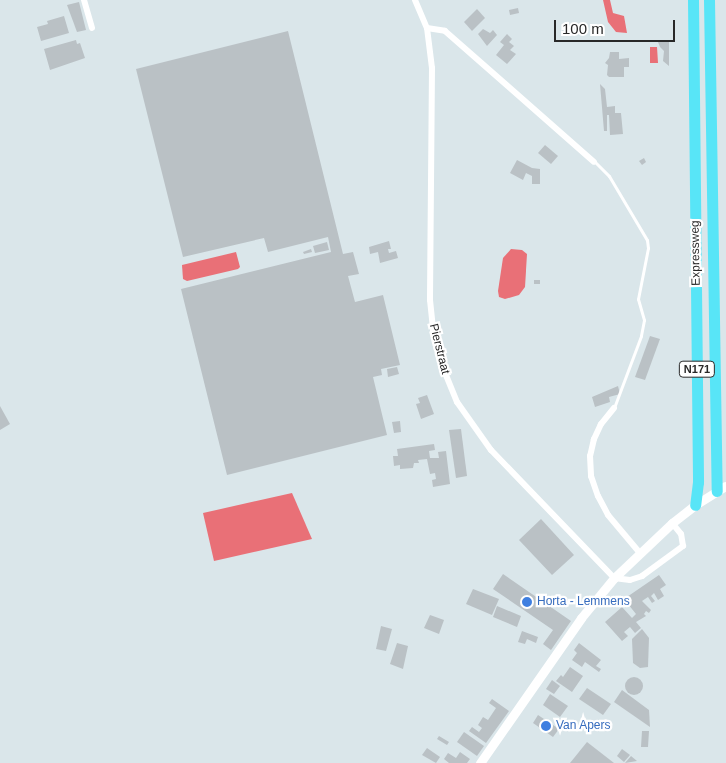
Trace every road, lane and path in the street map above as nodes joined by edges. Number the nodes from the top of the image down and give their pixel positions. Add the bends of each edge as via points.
1 (84, 0) edge
2 (416, 0) edge
3 (693, 0) edge
4 (709, 0) edge
5 (92, 28) dead end
6 (427, 28) junction
7 (594, 162) joint
8 (614, 408) joint
9 (722, 488) edge
10 (695, 505) junction
11 (672, 524) junction
12 (639, 552) junction
13 (614, 578) junction
14 (480, 763) edge

1 - 5 street
2 - 6 street, Pierstraat
3 - 10 highway, Expressweg / N171 via 698,482
4 - 9 highway, Expressweg / N171
6 - 7 street via 445,31
6 - 13 street, Pierstraat via 432,68 430,300 432,331 439,358 457,402 491,450
7 - 8 lane via 609,176 648,248 638,299 644,320 641,336
8 - 12 street via 594,439 590,456 591,476 608,515
9 - 10 street
10 - 11 street
11 - 12 street
11 - 13 street via 681,534 683,546 642,576 630,580
12 - 13 street
13 - 14 street via 581,618

